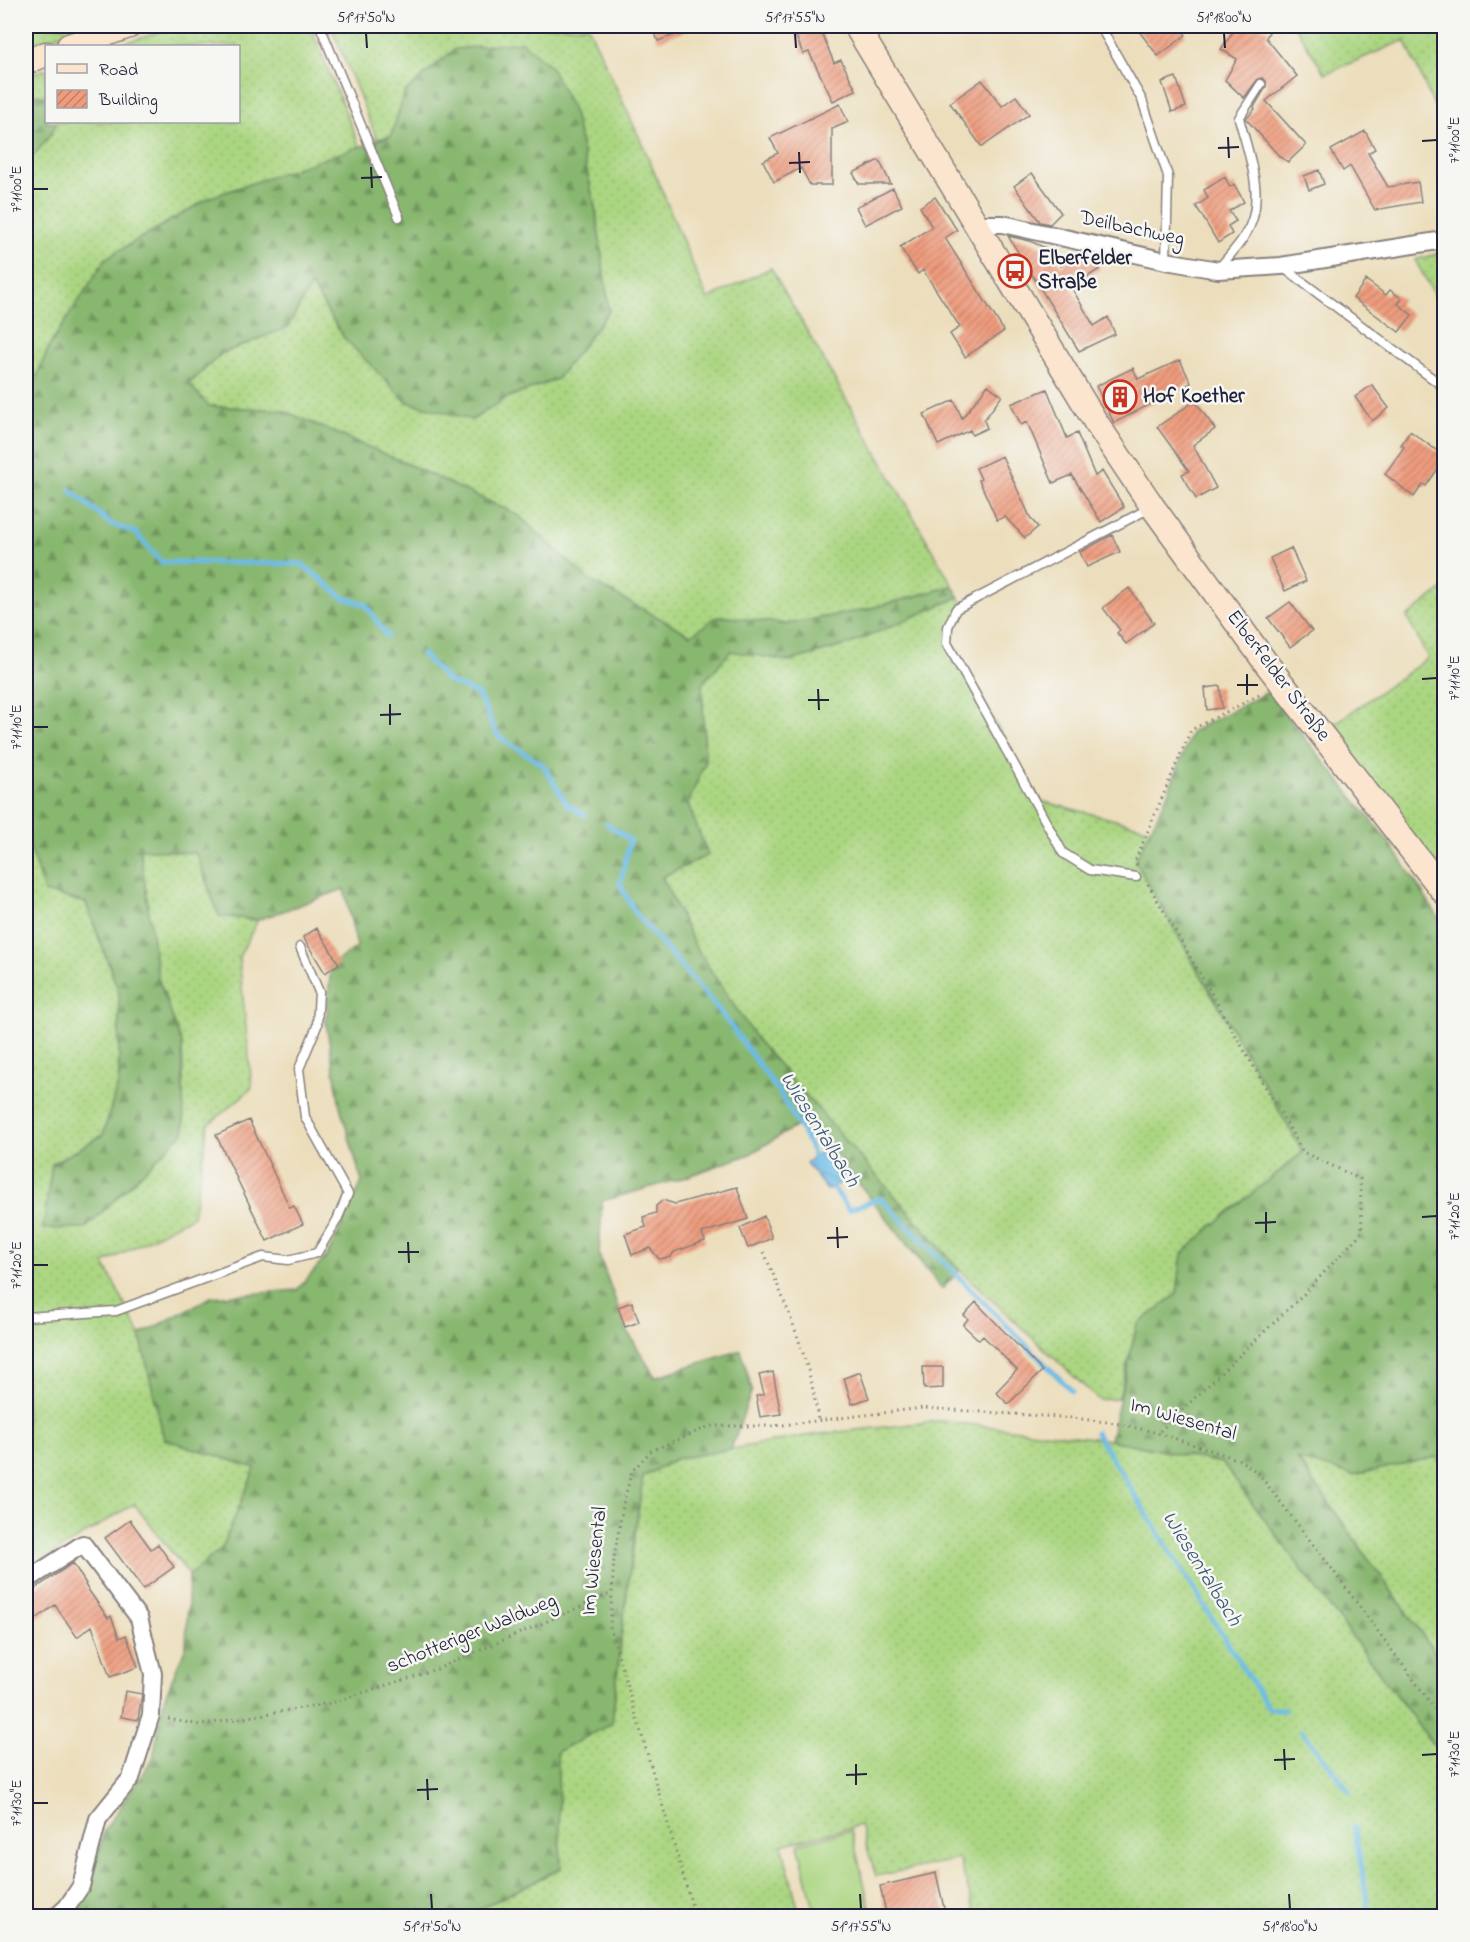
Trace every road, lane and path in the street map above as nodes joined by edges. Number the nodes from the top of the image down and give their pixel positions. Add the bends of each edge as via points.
1 (129, 26) edge
2 (320, 26) edge
3 (856, 26) edge
4 (1100, 26) edge
5 (72, 45) edge
6 (45, 54) edge
7 (26, 62) edge
8 (1261, 84) dead end
9 (399, 217) dead end
10 (975, 224) junction
11 (1444, 240) edge
12 (1166, 261) junction
13 (1281, 266) junction
14 (1218, 270) junction
15 (1444, 387) edge
16 (1152, 506) junction
17 (1267, 691) dead end
18 (1139, 874) joint
19 (1147, 881) dead end
20 (1444, 892) edge
21 (300, 947) dead end
22 (764, 1252) dead end
23 (26, 1317) edge
24 (818, 1420) junction
25 (1158, 1433) junction
26 (26, 1578) edge
27 (612, 1593) junction
28 (151, 1716) junction
29 (1444, 1721) edge
30 (57, 1917) edge
31 (695, 1917) edge

1 - 5 main road
2 - 9 lane
3 - 10 main road, Elberfelder Straße
4 - 12 lane via 1142,100 1168,176
6 - 7 main road
8 - 14 lane via 1239,117 1255,178 1256,207 1247,234
10 - 12 street, Deilbachweg via 1003,224
10 - 16 main road, Elberfelder Straße via 1095,421
11 - 13 street, Deilbachweg
12 - 14 street, Deilbachweg
13 - 14 street, Deilbachweg
13 - 15 lane
16 - 18 lane via 956,609 948,627 947,643 1063,853 1090,870
16 - 20 main road, Elberfelder Straße via 1271,669
17 - 18 path via 1191,730 1135,861
19 - 25 path via 1303,1152 1360,1179 1362,1232 1303,1296
21 - 23 lane via 319,992 317,1026 298,1069 304,1117 348,1194 317,1253 288,1260 263,1257 116,1311
22 - 24 path via 814,1389
24 - 25 path, Im Wiesental via 923,1408 1072,1418
24 - 27 path, Im Wiesental via 774,1426 710,1426 651,1452 632,1471 614,1558
25 - 29 path, Im Wiesental via 1240,1460 1258,1473
26 - 28 street via 32,1578 83,1544 139,1618 153,1674
27 - 28 path, schotteriger Waldweg via 437,1668 331,1703 201,1725
27 - 31 path, Im Wiesental via 610,1627
28 - 30 street via 130,1778 98,1819 81,1886

